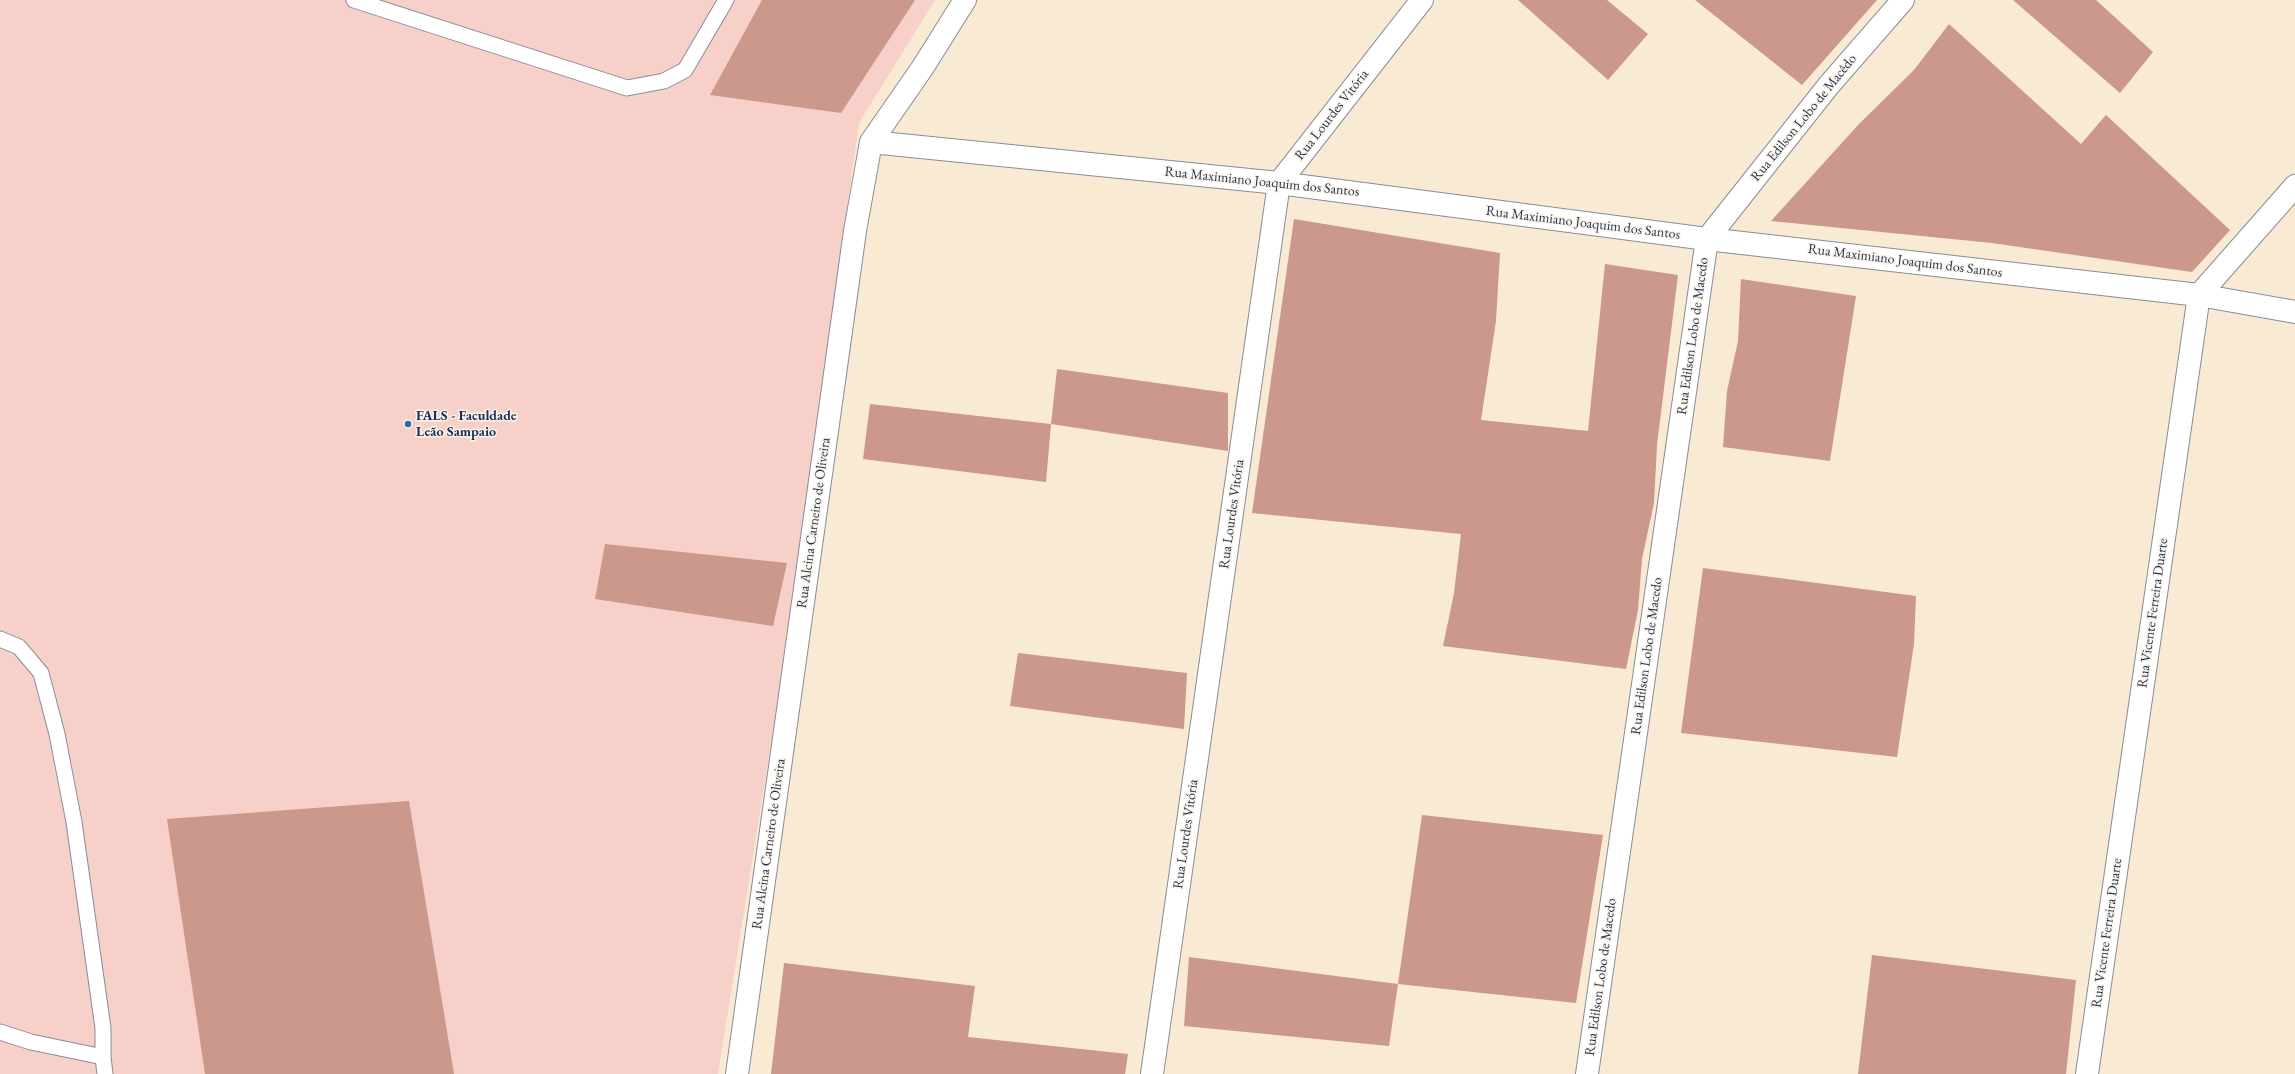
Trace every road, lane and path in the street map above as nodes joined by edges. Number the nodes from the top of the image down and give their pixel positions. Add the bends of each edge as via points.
1 (354, 0) edge
2 (726, 0) edge
3 (966, 0) edge
4 (1422, 0) edge
5 (1903, 0) edge
6 (870, 142) junction
7 (1279, 183) junction
8 (2295, 186) edge
9 (1707, 239) junction
10 (2199, 295) junction
11 (2295, 312) edge
12 (0, 639) edge
13 (0, 1032) edge
14 (103, 1057) junction
15 (105, 1074) edge
16 (737, 1074) edge
17 (1152, 1074) edge
18 (1587, 1074) edge
19 (2086, 1074) edge

1 - 2 lane via 627,88 664,81 685,70
3 - 6 street, Rua Alcina Carneiro de Oliveira
4 - 7 street, Rua Lourdes Vitória
5 - 9 street, Rua Edilson Lobo de Macêdo via 1829,85
6 - 7 street, Rua Maximiano Joaquim dos Santos
6 - 16 street, Rua Alcina Carneiro de Oliveira via 855,231
7 - 9 street, Rua Maximiano Joaquim dos Santos
7 - 17 street, Rua Lourdes Vitória
8 - 10 street
9 - 10 street, Rua Maximiano Joaquim dos Santos
9 - 18 street, Rua Edilson Lobo de Macedo
10 - 11 street, Rua Maximiano Joaquim dos Santos
10 - 19 street, Rua Vicente Ferreira Duarte
12 - 14 lane via 19,647 41,673 57,734 76,830 103,1028
13 - 14 lane via 31,1042
14 - 15 lane

